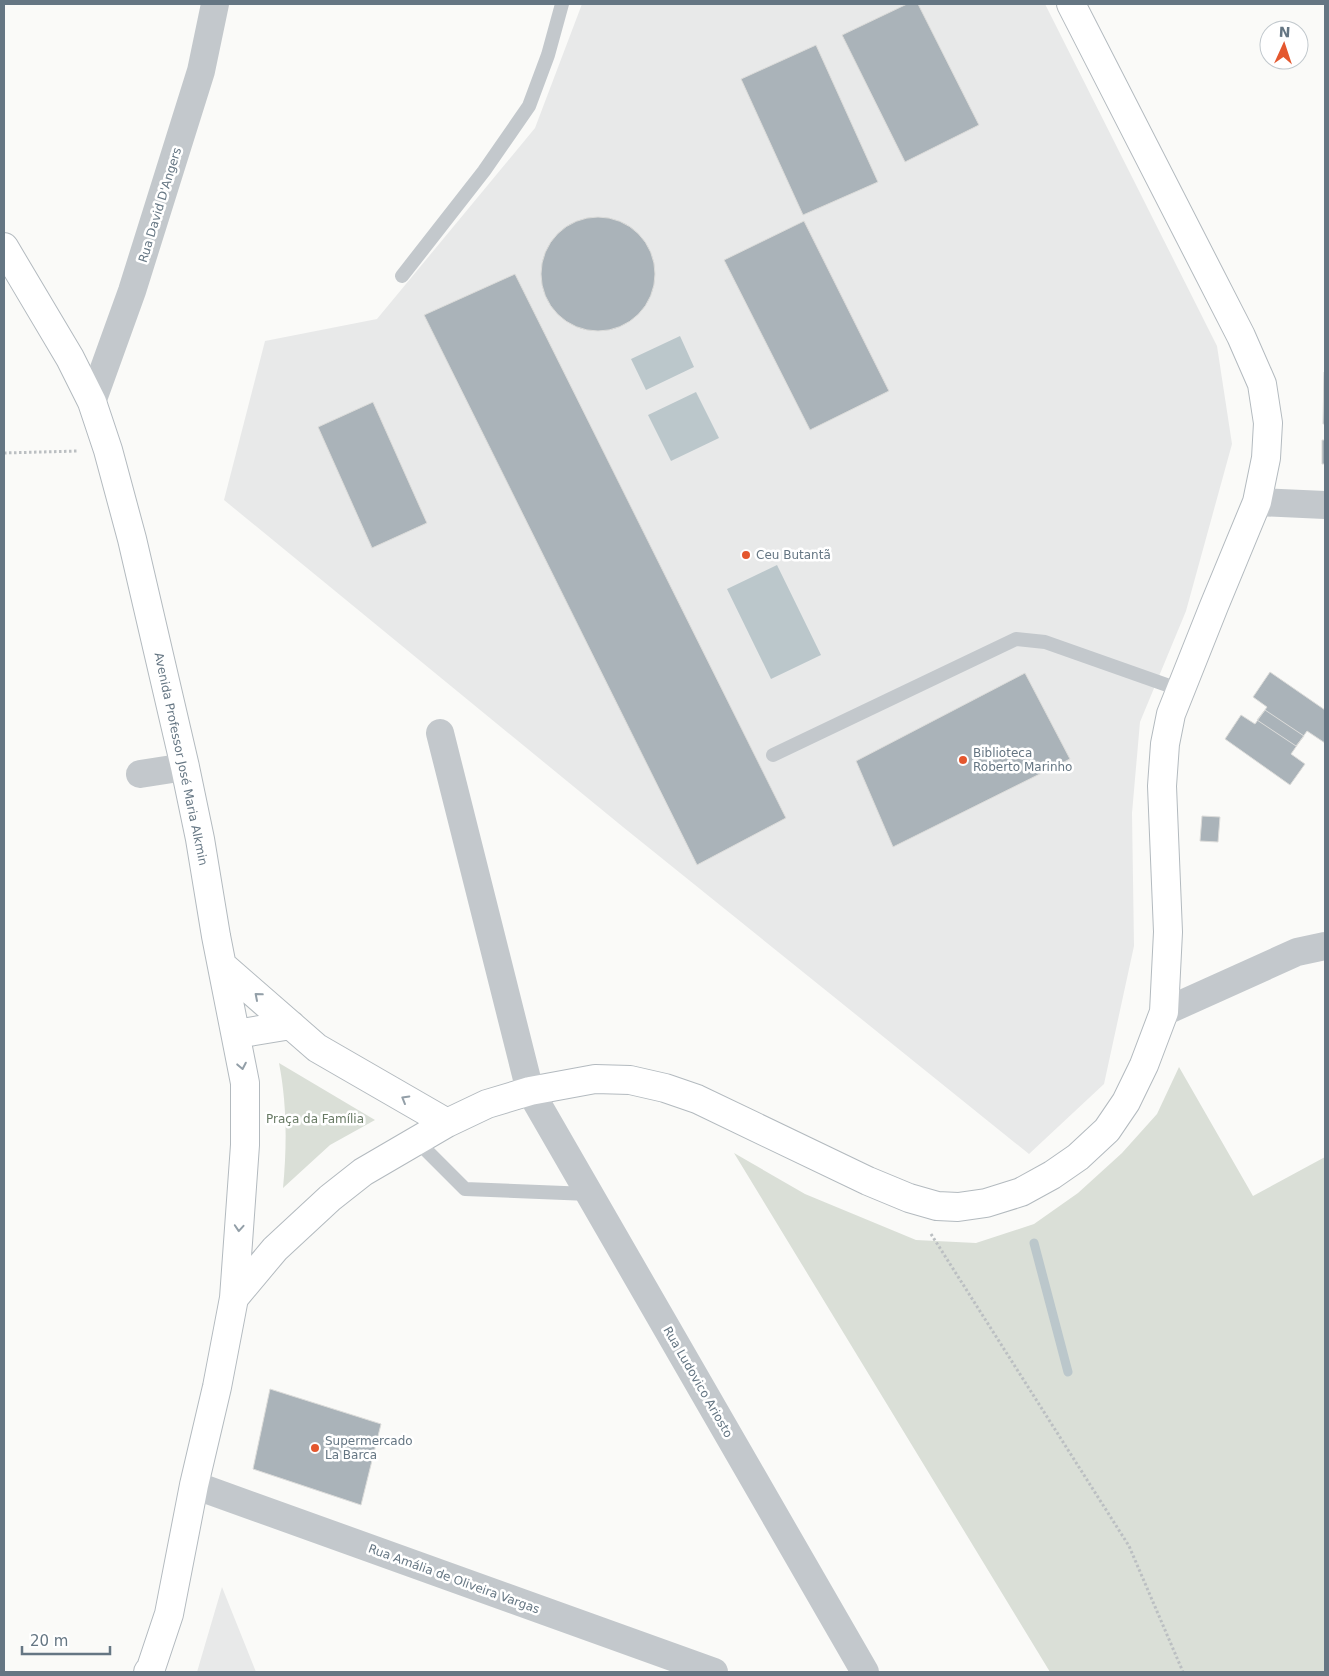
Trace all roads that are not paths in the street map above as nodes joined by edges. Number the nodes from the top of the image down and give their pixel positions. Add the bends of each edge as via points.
1 (215, 4) edge
2 (562, 4) edge
3 (1071, 4) edge
4 (4, 247) edge
5 (402, 276) dead end
6 (92, 402) junction
7 (1258, 502) junction
8 (1325, 505) edge
9 (1181, 690) junction
10 (440, 733) dead end
11 (774, 755) dead end
12 (185, 767) junction
13 (140, 774) dead end
14 (1325, 946) edge
15 (223, 966) junction
16 (1164, 1012) junction
17 (291, 1025) junction
18 (236, 1034) junction
19 (530, 1091) junction
20 (447, 1123) junction
21 (417, 1141) junction
22 (589, 1194) junction
23 (234, 1298) junction
24 (194, 1485) junction
25 (148, 1672) edge
26 (714, 1672) edge
27 (865, 1672) edge

1 - 6 street, Rua David D'Angers via 201,72 132,291
2 - 5 lane via 530,106
3 - 7 main road via 1241,336 1262,384 1268,423
4 - 6 main road, Avenida Professor José Maria Alkmin via 65,349
6 - 12 main road, Avenida Professor José Maria Alkmin via 132,539
7 - 8 street
7 - 9 main road
9 - 11 lane via 1045,642 1016,640
9 - 16 main road via 1171,714 1165,744 1162,786 1168,932
10 - 19 street, Rua Ludovico Ariosto
12 - 13 street
12 - 15 main road, Avenida Professor José Maria Alkmin
14 - 16 street via 1297,952
17 -> 15 main road
15 - 18 main road, Avenida Professor José Maria Alkmin
16 - 19 main road via 1144,1065 1126,1102 1107,1130 1078,1157 1021,1192 986,1203 958,1207 937,1206 909,1198 696,1099 664,1088 630,1080 595,1079
17 - 18 main road
20 -> 17 main road via 317,1048
18 -> 23 main road, Avenida Professor José Maria Alkmin via 245,1083 245,1127
19 - 20 main road via 487,1104
19 - 22 street, Rua Ludovico Ariosto
20 - 21 main road
21 - 22 lane via 465,1189
21 - 23 main road via 362,1172 330,1198 275,1249
22 - 27 street, Rua Ludovico Ariosto
23 - 24 main road, Avenida Professor José Maria Alkmin
24 - 25 main road, Avenida Professor José Maria Alkmin via 169,1614
24 - 26 street, Rua Amália de Oliveira Vargas

